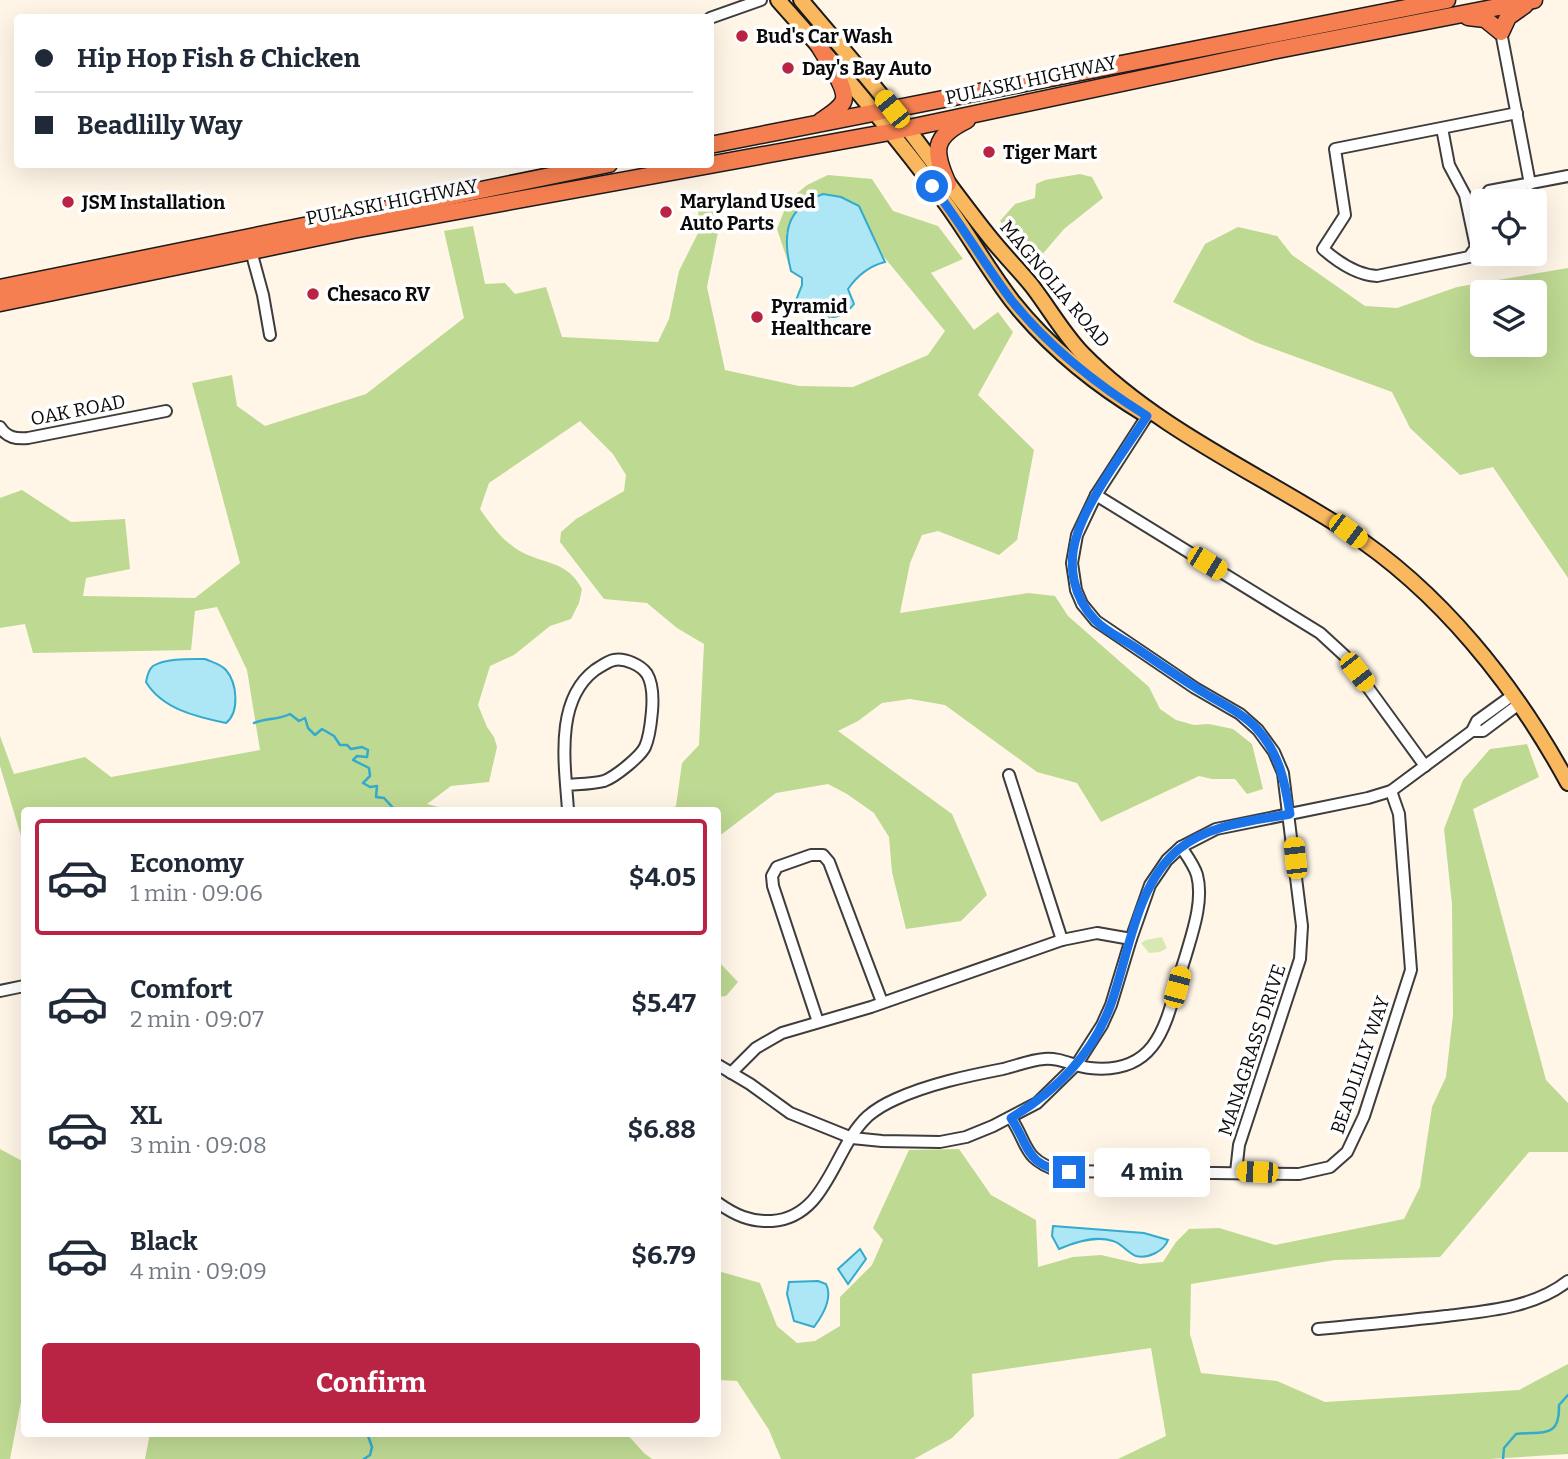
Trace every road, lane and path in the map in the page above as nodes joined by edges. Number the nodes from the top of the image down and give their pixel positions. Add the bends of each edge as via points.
1 (761, 0) edge
2 (778, 0) edge
3 (801, 0) edge
4 (1447, 0) edge
5 (1535, 0) edge
6 (1455, 16) junction
7 (714, 17) edge
8 (1501, 32) junction
9 (819, 46) junction
10 (998, 108) junction
11 (892, 109) junction
12 (875, 113) junction
13 (1517, 113) junction
14 (817, 124) junction
15 (907, 128) junction
16 (1442, 128) junction
17 (890, 132) junction
18 (714, 144) edge
19 (714, 161) edge
20 (589, 168) edge
21 (669, 169) edge
22 (1568, 176) edge
23 (948, 184) junction
24 (1530, 184) junction
25 (1501, 189) edge
26 (251, 251) junction
27 (0, 288) edge
28 (0, 303) edge
29 (270, 335) dead end
30 (166, 411) dead end
31 (1147, 416) junction
32 (0, 427) edge
33 (1233, 462) junction
34 (1096, 495) junction
35 (1516, 700) junction
36 (1425, 766) junction
37 (1009, 775) dead end
38 (1568, 783) edge
39 (567, 785) junction
40 (1391, 791) junction
41 (569, 807) edge
42 (1290, 814) junction
43 (1181, 847) junction
44 (1130, 939) junction
45 (1062, 940) junction
46 (21, 987) edge
47 (0, 991) edge
48 (883, 1002) junction
49 (818, 1022) junction
50 (1077, 1064) junction
51 (721, 1067) edge
52 (731, 1073) junction
53 (1011, 1118) junction
54 (852, 1138) junction
55 (1236, 1172) junction
56 (721, 1205) edge
57 (1568, 1281) edge
58 (1318, 1329) dead end

1 - 7 street
2 - 9 main road, MAGNOLIA ROAD
3 - 11 main road, MAGNOLIA ROAD
4 - 11 highway, PULASKI HIGHWAY
5 - 6 highway, PULASKI HIGHWAY
5 - 8 highway via 1508,16
6 - 8 highway via 1485,19
6 - 10 highway, PULASKI HIGHWAY
8 - 13 street
9 - 12 main road, MAGNOLIA ROAD
9 - 14 highway via 845,96 839,107
10 - 15 highway, PULASKI HIGHWAY
10 - 23 highway via 955,126 941,138 937,154
11 - 12 highway, PULASKI HIGHWAY
11 - 15 main road, MAGNOLIA ROAD
12 - 14 highway, PULASKI HIGHWAY
12 - 17 main road, MAGNOLIA ROAD
13 - 16 street
13 - 24 street
14 - 18 highway, PULASKI HIGHWAY
15 - 17 highway, PULASKI HIGHWAY
15 - 23 main road, MAGNOLIA ROAD
16 - 16 street via 1335,149 1345,215 1323,249 1366,276 1472,255 1476,247 1465,195 1449,165
17 - 19 highway, PULASKI HIGHWAY
17 - 31 main road, MAGNOLIA ROAD via 948,206 1014,303 1068,359
20 - 27 highway, PULASKI HIGHWAY
21 - 26 highway, PULASKI HIGHWAY
22 - 24 street
23 - 33 main road, MAGNOLIA ROAD via 1083,353 1169,424
24 - 25 street
26 - 28 highway, PULASKI HIGHWAY
26 - 29 street
30 - 32 street, OAK ROAD via 28,438 12,437
31 - 33 main road, MAGNOLIA ROAD
31 - 34 street, MANAGRASS DRIVE
33 - 35 main road, MAGNOLIA ROAD via 1348,531 1389,562 1468,638
34 - 36 street via 1320,633 1353,667
34 - 42 street, MANAGRASS DRIVE via 1077,535 1072,563 1082,604 1096,621 1258,730 1283,773
35 - 36 street via 1477,721 1472,731
35 - 38 main road, MAGNOLIA ROAD
36 - 40 street
37 - 45 street
39 - 39 street via 568,712 582,681 615,660 637,664 647,673 651,686 651,726 645,748 605,781
39 - 41 street
40 - 42 street
40 - 55 street, BEADLILLY WAY via 1399,814 1411,970 1364,1116 1347,1152 1330,1167 1299,1174
42 - 43 street via 1216,829
42 - 55 street, MANAGRASS DRIVE via 1302,926 1300,959 1239,1145
43 - 44 street via 1156,874
43 - 50 street via 1199,888 1171,1012 1162,1033 1155,1046 1130,1064 1114,1069
44 - 45 street via 1097,933
44 - 50 street via 1111,1005
45 - 48 street
46 - 47 street
48 - 49 street
48 - 49 street via 829,862 823,855 811,855 777,867 772,876
49 - 52 street via 782,1033 757,1048
50 - 53 street via 1037,1103
50 - 54 street via 1044,1059 926,1089 869,1116
51 - 52 street
52 - 54 street via 790,1113
53 - 54 street via 966,1137 940,1142
53 - 55 street, BEADLILLY WAY via 1034,1159 1059,1171
54 - 56 street via 819,1193 796,1214 762,1222
57 - 58 street via 1537,1298 1493,1310

